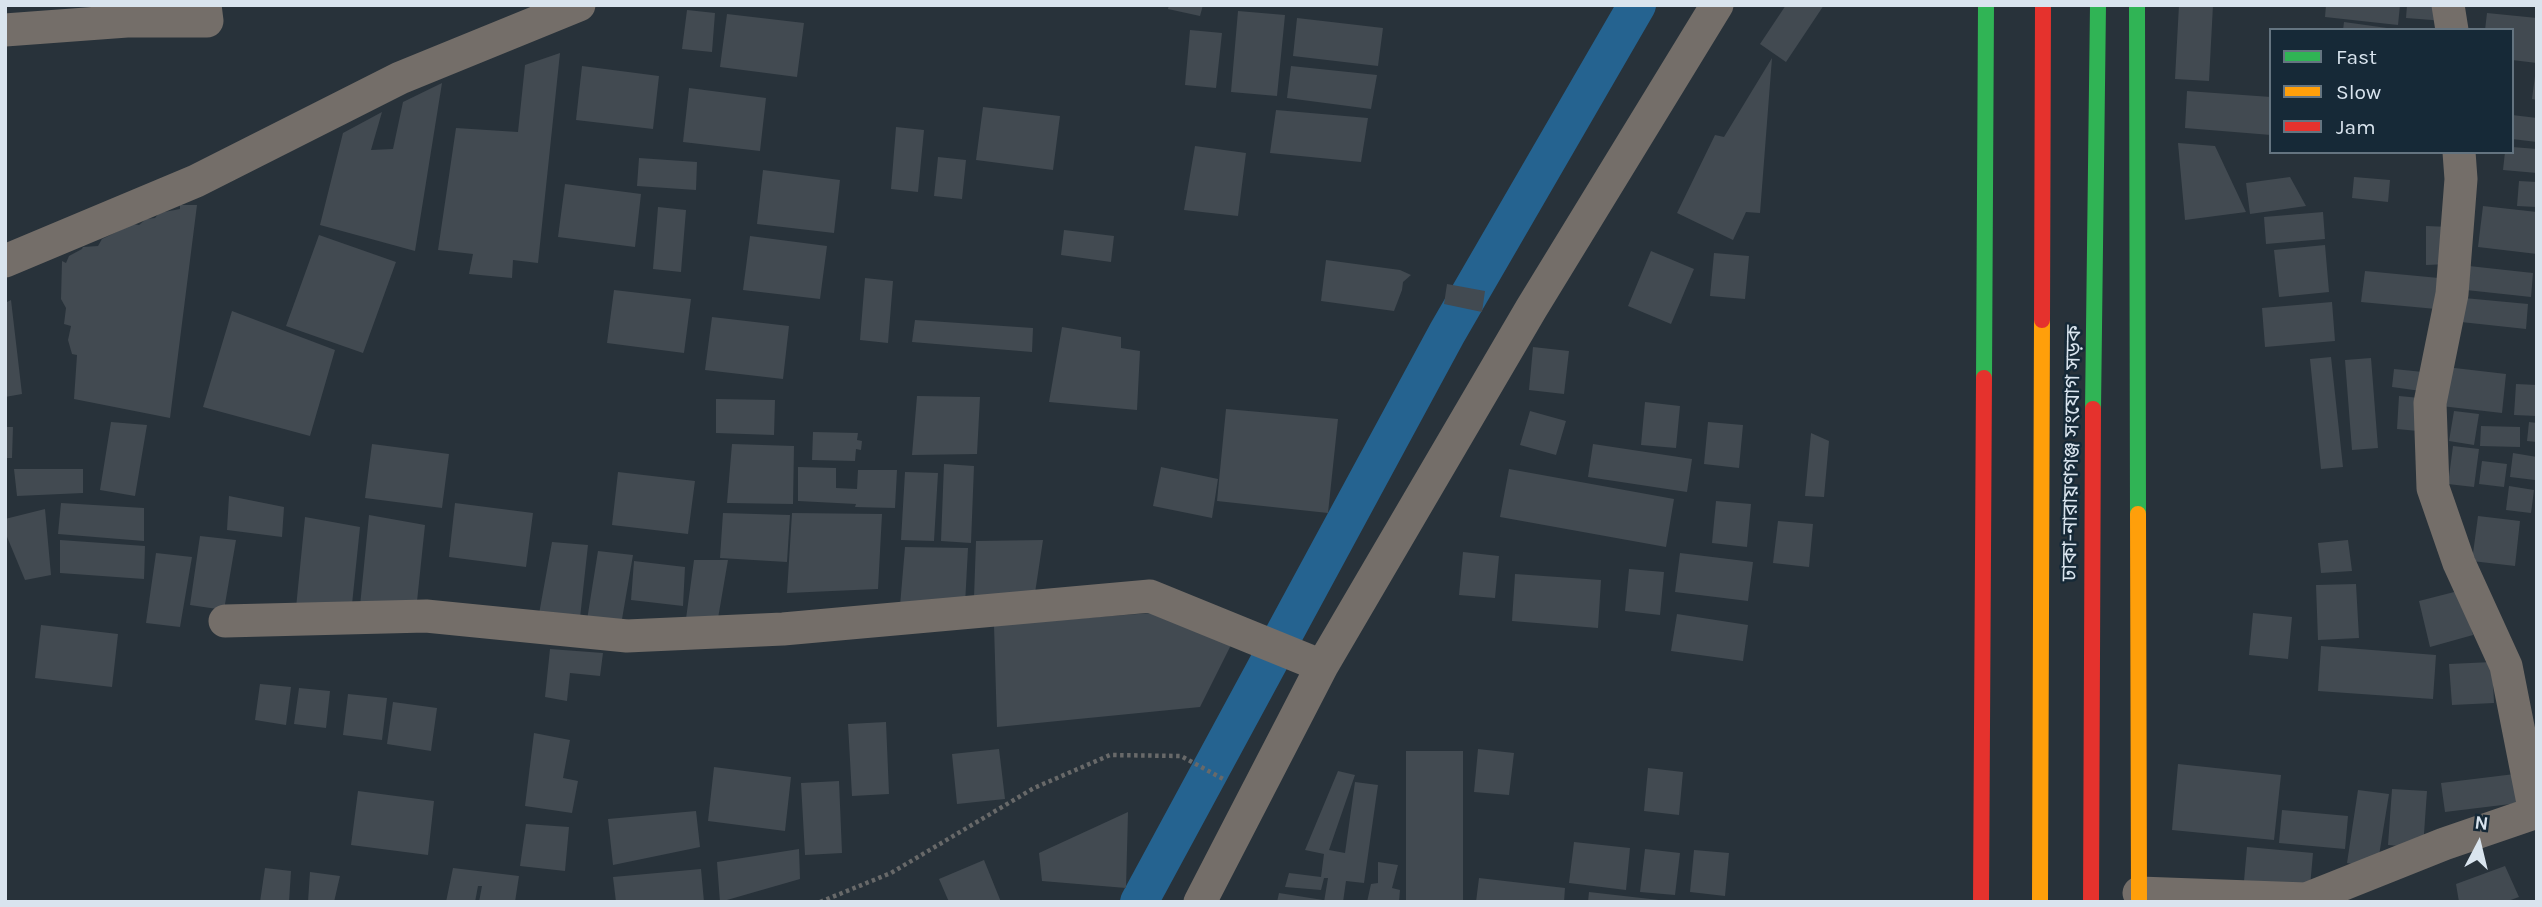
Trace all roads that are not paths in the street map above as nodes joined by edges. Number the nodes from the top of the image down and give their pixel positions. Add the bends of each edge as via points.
1 (205, 5) edge
2 (579, 5) edge
3 (1717, 5) edge
4 (1986, 5) edge
5 (2043, 5) edge
6 (2098, 5) edge
7 (2137, 5) edge
8 (2448, 5) edge
9 (2452, 28) edge
10 (5, 30) edge
11 (2459, 154) edge
12 (5, 261) edge
13 (225, 621) dead end
14 (1321, 665) junction
15 (2536, 813) edge
16 (2139, 897) edge
17 (1200, 902) edge
18 (1981, 902) edge
19 (2040, 902) edge
20 (2091, 902) edge

1 - 10 street via 207,21 127,21
2 - 12 street via 400,78 196,181
3 - 14 street
4 - 18 main road
5 - 19 main road, ঢাকা-নারায়ণগঞ্জ সংযোগ সড়ক
6 - 20 main road, ঢাকা-নারায়ণগঞ্জ সংযোগ সড়ক
7 - 16 main road
8 - 9 street
11 - 15 street via 2452,294 2430,403 2433,488 2459,563 2506,666
13 - 14 street via 426,616 627,636 783,629 1150,596
14 - 17 street
15 - 16 street via 2306,899

